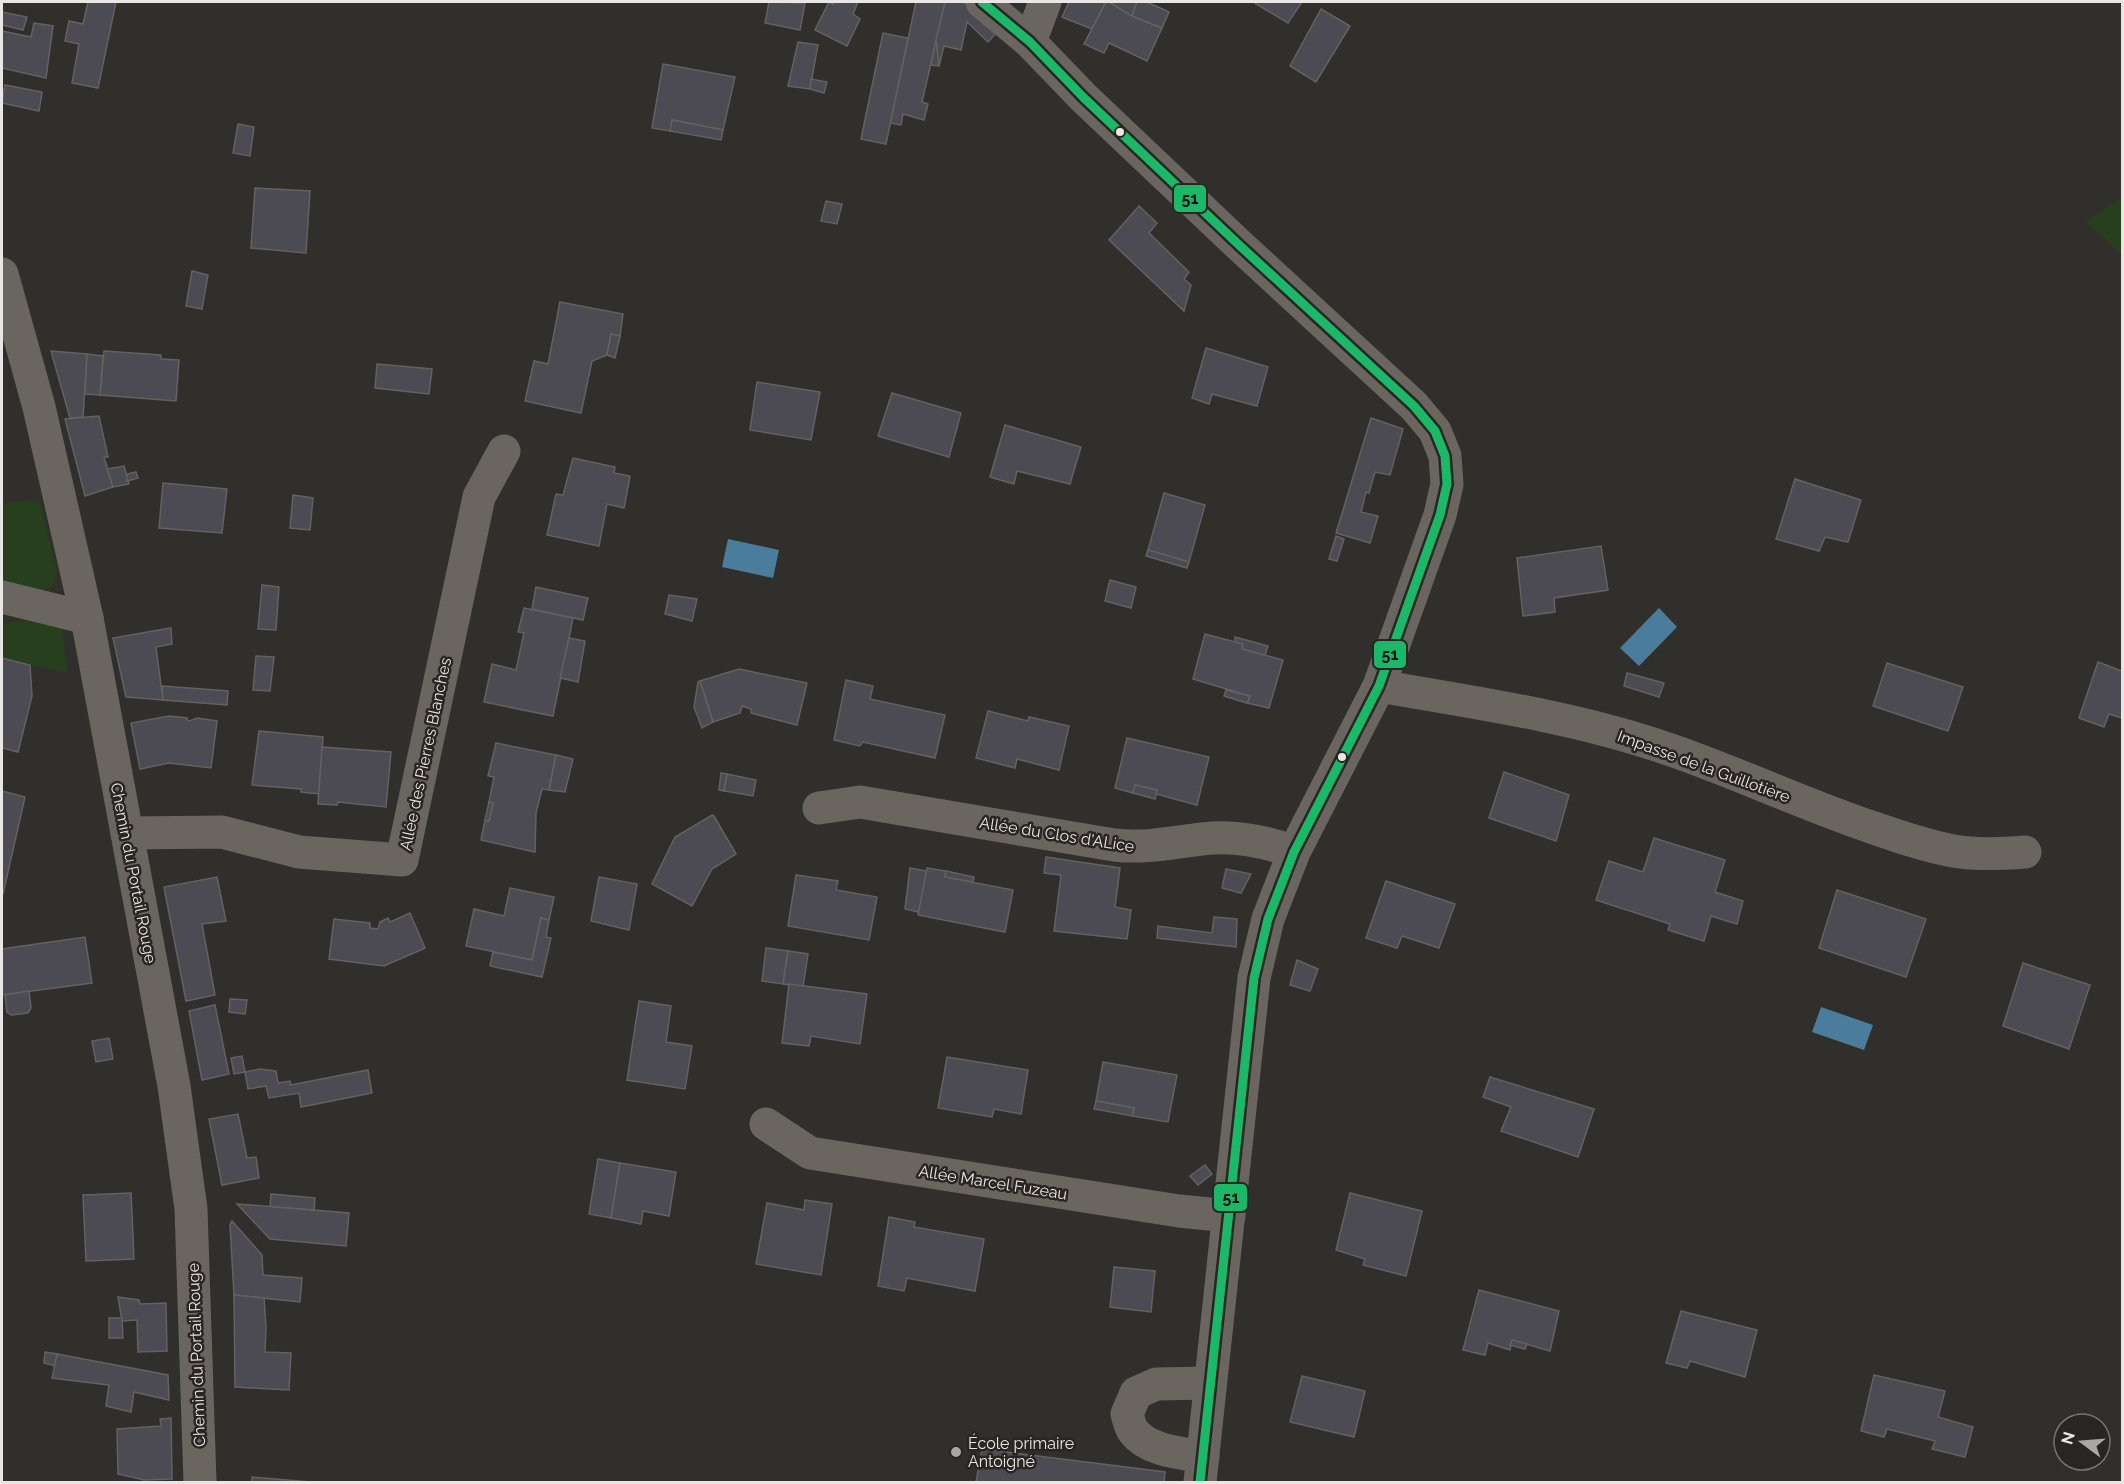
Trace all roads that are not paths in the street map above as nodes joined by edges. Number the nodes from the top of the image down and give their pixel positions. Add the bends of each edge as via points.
1 (982, 2) edge
2 (1045, 2) edge
3 (1030, 42) junction
4 (2, 274) edge
5 (504, 451) dead end
6 (2, 597) edge
7 (87, 618) junction
8 (1379, 686) junction
9 (819, 808) dead end
10 (127, 833) junction
11 (1294, 852) junction
12 (2025, 852) dead end
13 (766, 1124) dead end
14 (1228, 1216) junction
15 (1210, 1383) junction
16 (1201, 1470) edge
17 (200, 1482) edge

1 - 3 street
2 - 3 street
3 - 8 street via 1083,98 1414,406 1435,431 1445,456 1448,483
4 - 7 street, Chemin du Portail Rouge via 39,407
5 - 10 street, Allée des Pierres Blanches via 479,497 402,860 298,852 222,832
6 - 7 street
7 - 10 street, Chemin du Portail Rouge
8 - 11 street
8 - 12 street, Impasse de la Guillotière via 1602,729 1671,750 1839,816 1920,843 1954,851
9 - 11 street, Allée du Clos d'ALice via 860,802 1114,845 1158,846 1236,838 1268,842
10 - 17 street, Chemin du Portail Rouge via 174,1086 191,1209
11 - 14 street via 1268,919 1254,978
13 - 14 street, Allée Marcel Fuzeau via 810,1153
14 - 15 street
15 - 16 street
15 - 16 street via 1156,1384 1136,1393 1127,1414 1133,1431 1144,1441 1169,1450

